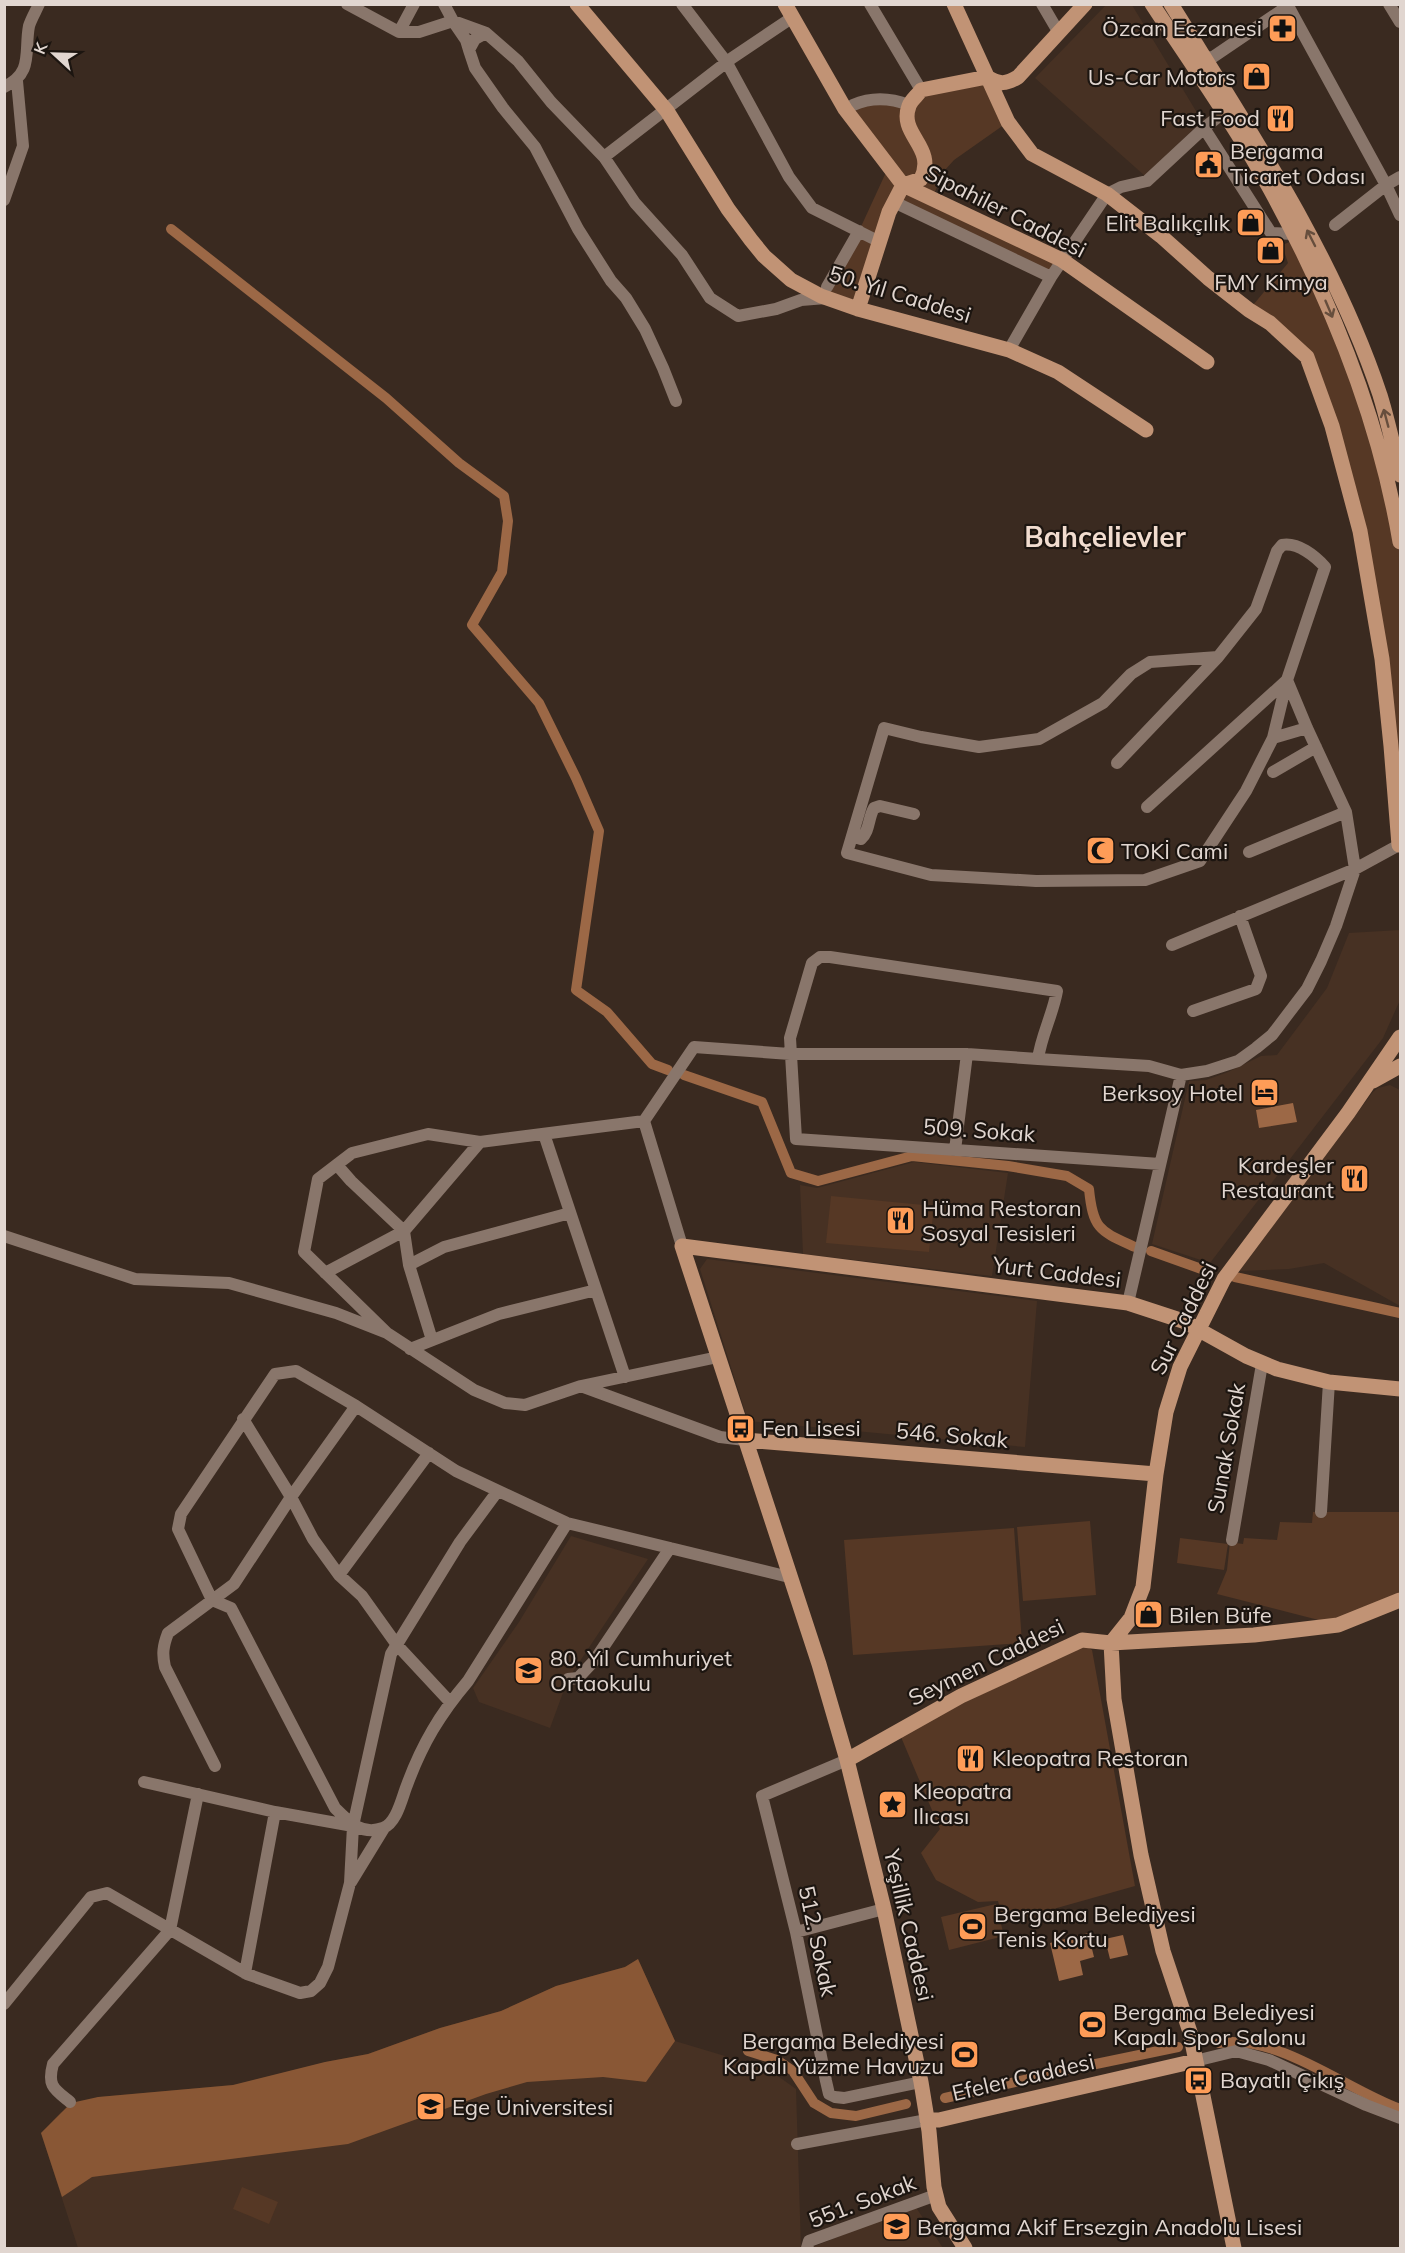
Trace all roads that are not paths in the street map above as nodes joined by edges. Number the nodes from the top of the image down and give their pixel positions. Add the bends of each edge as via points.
1 (39, 4) edge
2 (347, 4) edge
3 (414, 4) edge
4 (444, 4) edge
5 (577, 4) edge
6 (682, 4) edge
7 (870, 4) edge
8 (954, 4) edge
9 (1042, 4) edge
10 (1085, 4) edge
11 (1152, 4) edge
12 (1171, 4) edge
13 (1389, 4) edge
14 (1287, 5) edge
15 (789, 11) edge
16 (453, 21) junction
17 (1401, 22) edge
18 (399, 32) junction
19 (486, 33) junction
20 (1059, 33) junction
21 (469, 50) junction
22 (1204, 58) junction
23 (727, 63) junction
24 (987, 77) junction
25 (17, 81) junction
26 (4, 87) edge
27 (921, 90) junction
28 (853, 105) dead end
29 (909, 105) junction
30 (666, 111) junction
31 (1223, 113) junction
32 (1204, 128) junction
33 (604, 157) junction
34 (1401, 177) edge
35 (903, 185) junction
36 (1386, 185) junction
37 (1107, 194) junction
38 (4, 200) edge
39 (894, 202) junction
40 (1401, 215) edge
41 (1335, 225) dead end
42 (859, 231) junction
43 (1294, 234) junction
44 (878, 241) junction
45 (1062, 260) junction
46 (1051, 277) junction
47 (827, 293) junction
48 (858, 309) junction
49 (1009, 350) junction
50 (1207, 362) dead end
51 (676, 401) dead end
52 (1146, 430) dead end
53 (1401, 475) edge
54 (1401, 542) edge
55 (1218, 657) junction
56 (1287, 680) junction
57 (1307, 728) junction
58 (1273, 738) junction
59 (1316, 747) junction
60 (1117, 763) dead end
61 (1274, 772) dead end
62 (1148, 807) dead end
63 (1346, 812) junction
64 (914, 814) dead end
65 (852, 836) junction
66 (1400, 845) edge
67 (1249, 852) dead end
68 (1355, 869) junction
69 (1240, 916) junction
70 (1172, 945) dead end
71 (1193, 1011) dead end
72 (1401, 1037) edge
73 (790, 1054) junction
74 (967, 1054) junction
75 (1038, 1059) junction
76 (1401, 1066) edge
77 (1181, 1075) junction
78 (1370, 1082) junction
79 (644, 1121) junction
80 (544, 1134) junction
81 (480, 1142) junction
82 (956, 1150) junction
83 (1160, 1164) junction
84 (337, 1165) junction
85 (570, 1213) junction
86 (404, 1231) junction
87 (4, 1236) edge
88 (682, 1246) junction
89 (410, 1265) junction
90 (326, 1273) junction
91 (596, 1290) junction
92 (1128, 1303) junction
93 (1198, 1330) junction
94 (387, 1333) junction
95 (432, 1341) junction
96 (410, 1349) junction
97 (718, 1357) junction
98 (1262, 1364) junction
99 (625, 1377) junction
100 (1329, 1382) junction
101 (581, 1386) junction
102 (1401, 1389) edge
103 (356, 1407) junction
104 (243, 1419) junction
105 (745, 1440) junction
106 (429, 1453) junction
107 (1156, 1474) junction
108 (497, 1492) junction
109 (291, 1497) junction
110 (1321, 1512) dead end
111 (567, 1522) junction
112 (1232, 1540) dead end
113 (670, 1548) junction
114 (339, 1575) junction
115 (789, 1577) junction
116 (212, 1600) junction
117 (1401, 1600) edge
118 (1111, 1643) junction
119 (397, 1645) junction
120 (568, 1679) dead end
121 (450, 1702) junction
122 (847, 1760) junction
123 (214, 1766) dead end
124 (144, 1782) dead end
125 (198, 1794) junction
126 (276, 1812) junction
127 (353, 1826) junction
128 (384, 1828) junction
129 (350, 1883) junction
130 (884, 1909) junction
131 (170, 1930) junction
132 (796, 1932) junction
133 (244, 1972) junction
134 (4, 2004) edge
135 (1195, 2061) junction
136 (921, 2082) junction
137 (70, 2102) dead end
138 (1401, 2118) edge
139 (927, 2120) junction
140 (797, 2144) dead end
141 (936, 2195) junction
142 (807, 2248) edge
143 (965, 2248) edge
144 (1234, 2248) edge

1 - 25 street via 30,24 27,62
2 - 18 street
3 - 18 street
4 - 16 street
5 - 30 main road, 50. Yıl Caddesi
6 - 23 street
7 - 27 street
8 - 24 main road
9 - 20 street
10 - 20 main road
11 - 31 main road
12 - 22 main road
13 - 17 street
14 - 22 street via 1213,57
14 - 36 street
15 - 23 street
15 - 35 main road, Sipahiler Caddesi via 845,110
16 - 18 street via 419,32
16 - 19 street
16 - 21 street
19 - 21 street
19 - 33 street via 518,61
20 - 24 main road via 1018,77 1006,84
21 - 51 street via 476,68 503,108 535,147 578,229 645,329
53 -> 22 main road via 1380,396 1331,278 1280,181
23 - 30 street
23 - 42 street via 789,177 812,208
24 - 27 main road
24 - 37 main road via 1008,122 1032,154
25 - 26 street
25 - 38 street via 23,146
27 - 29 main road
28 - 29 street via 864,100 896,100
29 - 35 main road via 912,135 925,156 926,169 921,179
30 - 33 street
30 - 47 main road, 50. Yıl Caddesi via 728,209 764,256 791,280
31 - 32 street
31 - 43 main road
32 - 37 street via 1147,181
32 - 43 street via 1271,233
33 - 47 street via 635,203 682,255 710,298 738,316
34 - 36 street
35 - 39 main road
35 - 45 main road, Sipahiler Caddesi
36 - 40 street
36 - 41 street
37 - 45 street
37 - 66 main road via 1307,357 1332,426 1360,531 1382,659
39 - 44 main road
39 - 46 street
42 - 44 street
42 - 47 street
43 -> 54 main road via 1367,406
44 - 48 main road
45 - 46 street
45 - 50 main road, Sipahiler Caddesi
46 - 49 street
47 - 48 main road, 50. Yıl Caddesi
48 - 49 main road, 50. Yıl Caddesi
49 - 52 main road, 50. Yıl Caddesi via 1058,372
55 - 56 street via 1256,609 1276,551 1288,544 1314,555 1325,567
55 - 60 street
55 - 65 street via 1150,662 1131,674 1103,703 1039,739 979,747 884,728
56 - 57 street
56 - 58 street
56 - 62 street
57 - 58 street
57 - 59 street
58 - 65 street via 1246,791 1200,861 1145,880 1036,881 931,875 847,854
59 - 61 street
59 - 63 street
63 - 67 street
63 - 68 street
64 - 65 street via 874,808 866,835 861,839
66 - 68 street
68 - 69 street
68 - 77 street via 1322,961 1272,1035 1238,1061
69 - 70 street
69 - 71 street via 1261,976 1256,989
72 - 78 main road, Sur Caddesi
73 - 74 street
73 - 75 street via 794,1020 812,963 820,957 830,957 1057,991
73 - 79 street via 694,1047
73 - 82 street, 509. Sokak via 796,1139
74 - 75 street
74 - 82 street
75 - 77 street via 1149,1066
76 - 78 main road, Sur Caddesi
77 - 83 street
78 - 93 main road, Sur Caddesi via 1224,1279
79 - 80 street
79 - 88 street
80 - 81 street
80 - 85 street
81 - 84 street via 428,1134 352,1154
81 - 86 street
82 - 83 street, 509. Sokak
83 - 92 street
84 - 86 street
84 - 90 street via 318,1179 304,1252
85 - 89 street via 444,1247
85 - 91 street
86 - 89 street
86 - 90 street
87 - 94 street via 135,1279 229,1283 336,1313
88 - 92 main road, Yurt Caddesi
88 - 97 main road
89 - 95 street
90 - 94 street
91 - 95 street via 499,1314
91 - 99 street
92 - 93 main road, Yurt Caddesi
93 - 98 main road, Yurt Caddesi
93 - 107 main road, Sur Caddesi via 1180,1367 1166,1412
94 - 96 street
95 - 96 street
96 - 101 street via 474,1390 505,1403 525,1405
97 - 99 street
97 - 105 main road
98 - 100 main road, Yurt Caddesi
98 - 112 street, Sunak Sokak
99 - 101 street
100 - 102 main road, Yurt Caddesi
100 - 110 street
101 - 105 street via 720,1437
103 - 104 street via 296,1371 286,1372 275,1374
103 - 106 street
103 - 109 street
104 - 109 street
104 - 116 street via 181,1514 177,1529
105 - 107 main road, 546. Sokak
105 - 115 main road, Yeşillik Caddesi
106 - 108 street
106 - 114 street
107 - 118 main road, Sur Caddesi via 1143,1587 1131,1618
108 - 111 street
108 - 119 street via 459,1542
109 - 114 street via 313,1539
109 - 116 street via 234,1584
111 - 113 street
111 - 121 street via 468,1681
113 - 115 street
113 - 120 street via 594,1661 578,1678
114 - 119 street via 362,1596
115 - 122 main road, Yeşillik Caddesi
116 - 123 street via 168,1633 162,1654
116 - 127 street via 231,1608 335,1808
117 - 118 main road, Seymen Caddesi via 1338,1625 1254,1635
118 - 122 main road, Seymen Caddesi via 1082,1640 961,1696
118 - 135 main road via 1114,1699 1141,1855 1163,1951 1190,2032
119 - 121 street
119 - 127 street via 391,1654
121 - 128 street via 419,1751 394,1819
122 - 130 main road, Yeşillik Caddesi
122 - 132 street, 512. Sokak via 762,1796
124 - 125 street
125 - 126 street
125 - 131 street
126 - 127 street
126 - 133 street
127 - 128 street
127 - 129 street
128 - 129 street
129 - 133 street via 328,1967 311,1991 300,1994
130 - 132 street
130 - 136 main road, Yeşillik Caddesi
131 - 133 street
131 - 134 street via 107,1893 91,1896
131 - 137 street via 53,2064 53,2088
132 - 136 street, 512. Sokak via 829,2094 844,2098
135 - 138 street, Efeler Caddesi via 1236,2051 1269,2060
135 - 139 main road, Efeler Caddesi
135 - 144 main road
136 - 139 main road, Yeşillik Caddesi
139 - 140 street
139 - 141 main road, Yeşillik Caddesi
141 - 142 street, 551. Sokak via 809,2241
141 - 143 main road, Yeşillik Caddesi via 939,2207

